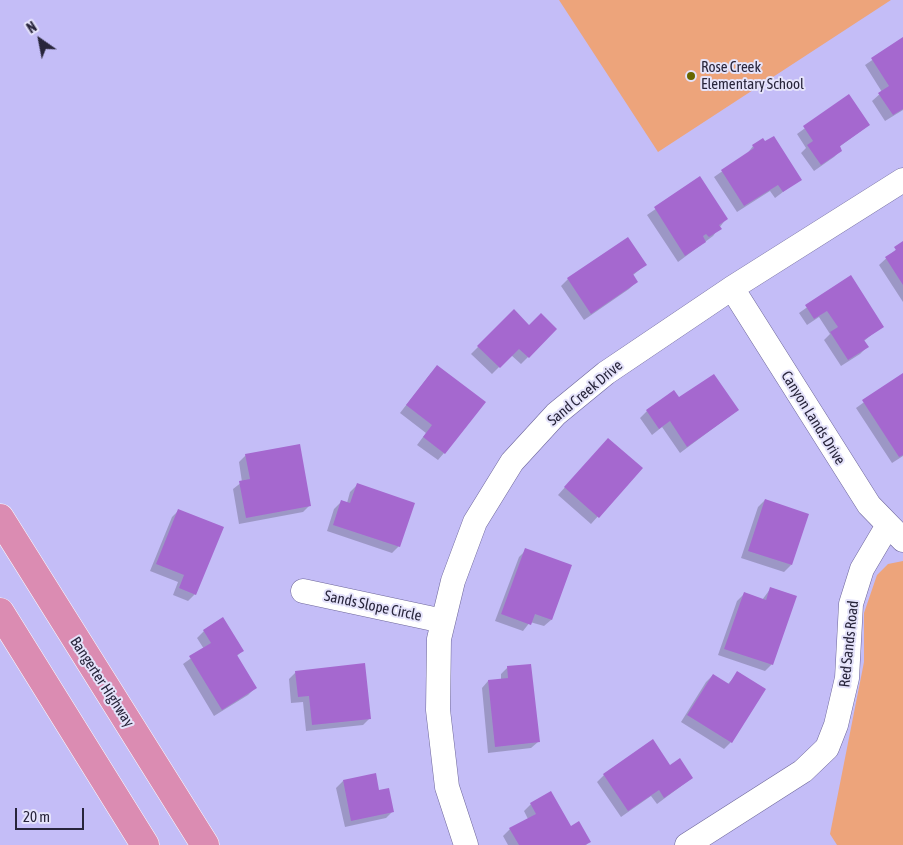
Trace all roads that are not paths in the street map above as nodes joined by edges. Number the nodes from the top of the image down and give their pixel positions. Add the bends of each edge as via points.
1 (903, 180) edge
2 (732, 288) junction
3 (0, 518) edge
4 (896, 533) edge
5 (303, 591) dead end
6 (0, 612) edge
7 (443, 621) junction
8 (7, 629) edge
9 (146, 845) edge
10 (205, 845) edge
11 (466, 845) edge
12 (687, 845) edge

1 - 2 street, Sand Creek Drive
2 - 4 street, Canyon Lands Drive via 868,505
2 - 7 street, Sand Creek Drive via 606,373 556,414 512,462 475,522 452,582
3 - 10 highway, Bangerter Highway
4 - 12 street, Red Sands Road via 862,570 851,604 847,678 827,748 803,771
5 - 7 street, Sands Slope Circle
6 - 8 highway
7 - 11 street, Sand Creek Drive via 439,639 438,710 447,787
8 - 9 highway

